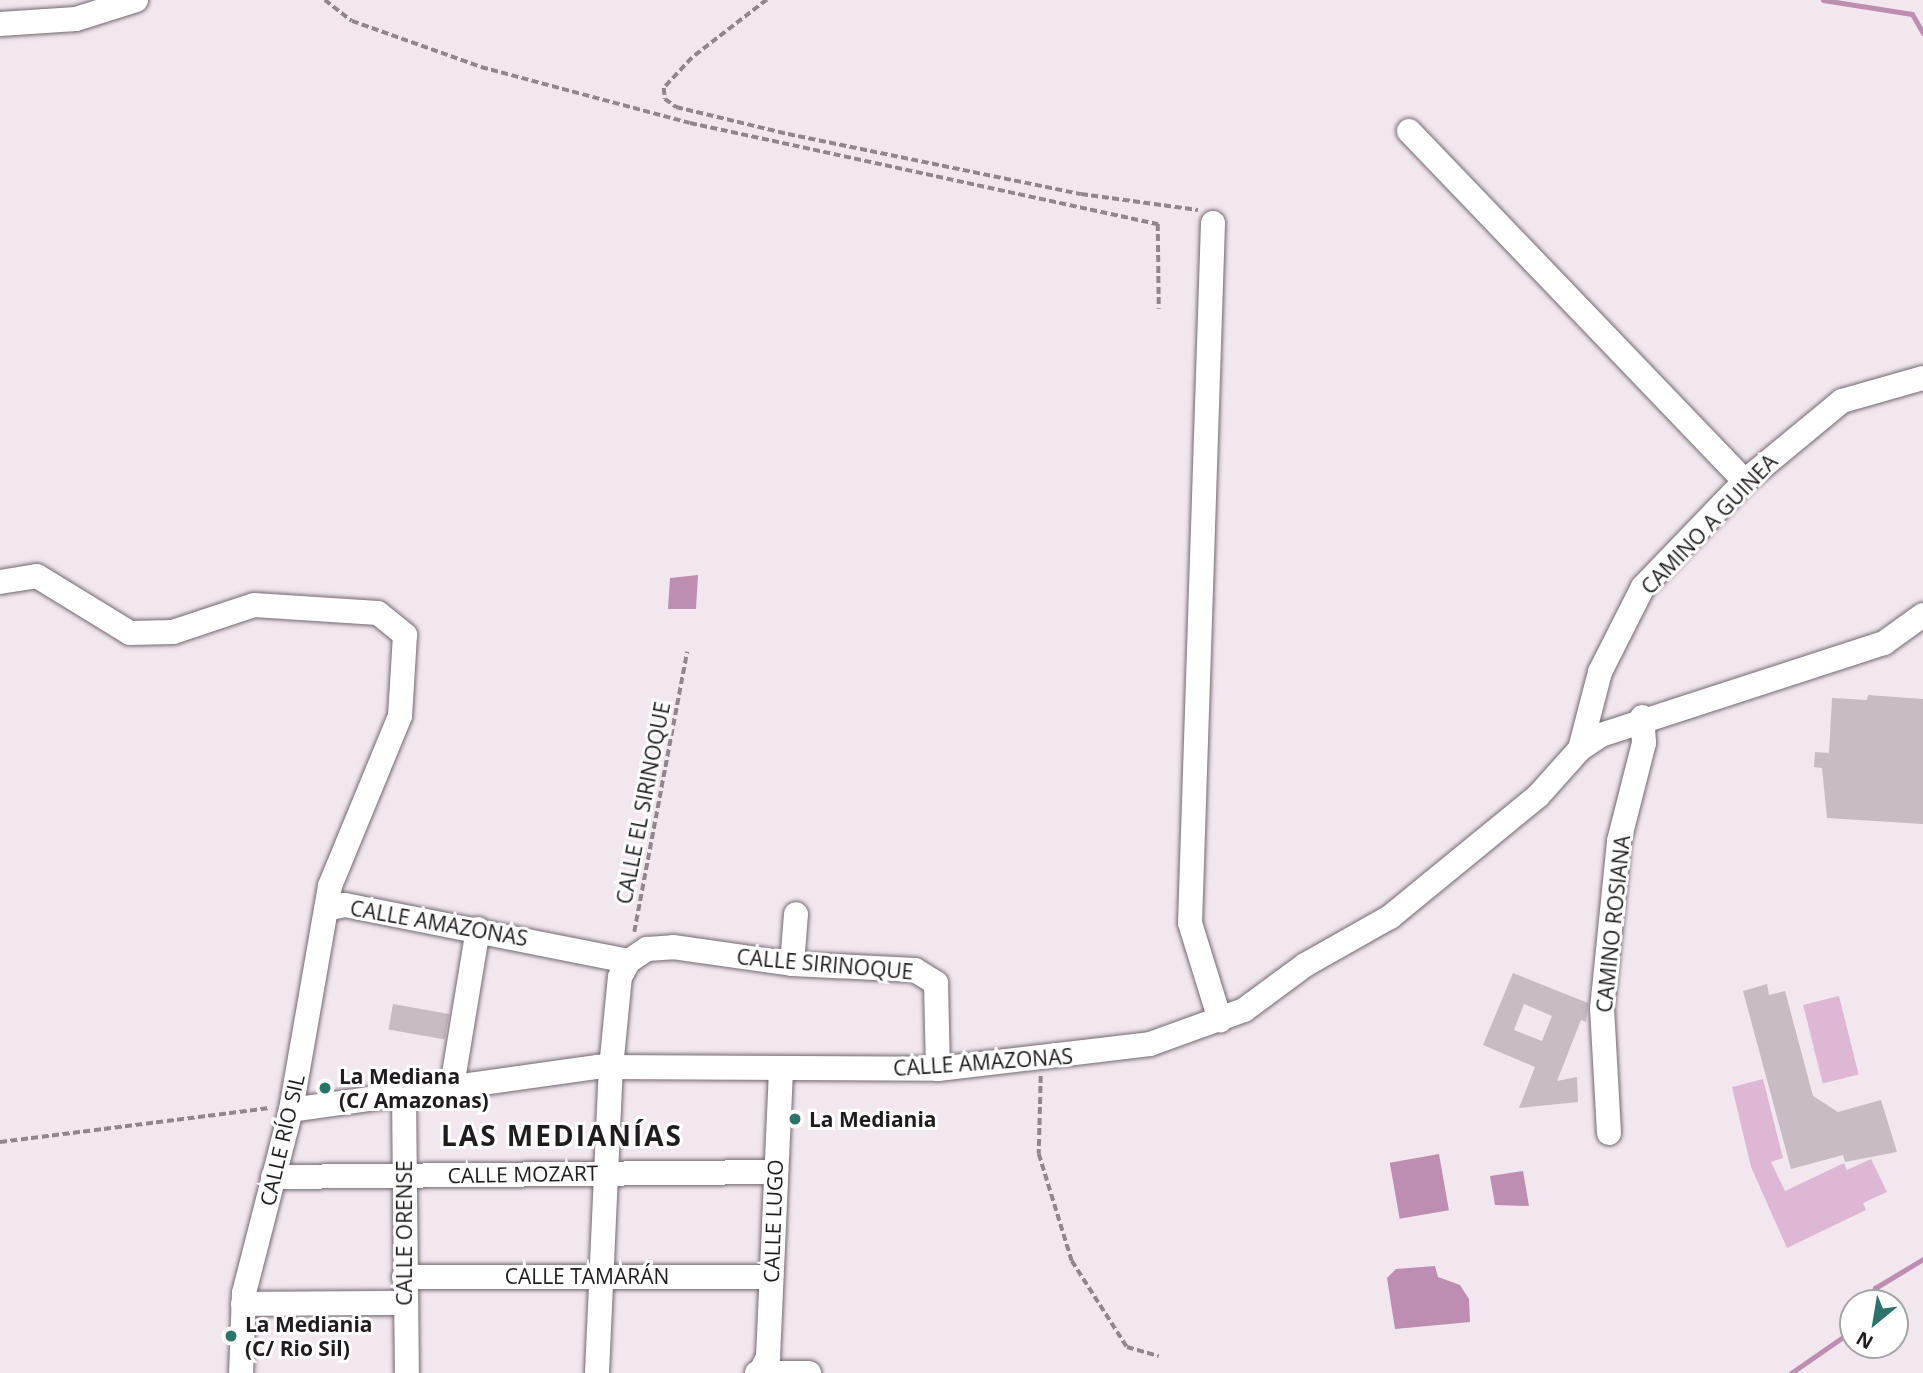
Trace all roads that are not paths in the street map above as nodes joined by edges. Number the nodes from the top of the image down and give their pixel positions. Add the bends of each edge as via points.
1 (136, 0) edge
2 (0, 24) edge
3 (1409, 131) dead end
4 (1208, 217) road end
5 (1923, 379) edge
6 (1745, 481) junction
7 (0, 582) edge
8 (1923, 615) edge
9 (1642, 717) junction
10 (1580, 749) junction
11 (331, 908) junction
12 (796, 914) dead end
13 (478, 929) junction
14 (629, 961) junction
15 (792, 964) junction
16 (1220, 1020) junction
17 (611, 1068) junction
18 (937, 1069) junction
19 (780, 1071) junction
20 (452, 1086) junction
21 (404, 1093) junction
22 (290, 1110) junction
23 (1609, 1133) dead end
24 (774, 1172) junction
25 (607, 1174) junction
26 (405, 1176) junction
27 (273, 1177) junction
28 (601, 1276) junction
29 (404, 1277) junction
30 (770, 1277) junction
31 (403, 1303) junction
32 (243, 1304) junction
33 (759, 1372) edge
34 (241, 1373) edge
35 (407, 1373) edge
36 (597, 1373) edge
37 (809, 1373) edge

1 - 2 street via 76,19
3 - 6 street
4 - 16 street via 1190,923
5 - 6 street, CAMINO A GUINEA via 1842,401
6 - 10 street, CAMINO A GUINEA via 1643,587 1600,672
7 - 11 street, CALLE RÍO SIL via 37,576 130,633 173,632 254,605 378,613 396,622 405,635 400,716 330,886
8 - 9 street via 1884,643
9 - 10 street
9 - 23 street, CAMINO ROSIANA via 1644,743 1619,841 1602,1009
10 - 16 street, CALLE AMAZONAS via 1538,796 1390,917
11 - 13 street, CALLE AMAZONAS via 345,905
11 - 22 street, CALLE RÍO SIL
12 - 15 street
13 - 14 street, CALLE AMAZONAS
13 - 20 street
14 - 15 street, CALLE SIRINOQUE via 648,949 673,947
14 - 17 street via 620,977
15 - 18 street, CALLE SIRINOQUE via 926,975 936,983
16 - 18 street, CALLE AMAZONAS via 1150,1044
17 - 19 street, CALLE AMAZONAS
17 - 20 street, CALLE AMAZONAS
17 - 25 street
18 - 19 street, CALLE AMAZONAS
19 - 24 street, CALLE LUGO
20 - 21 street, CALLE AMAZONAS
21 - 22 street, CALLE AMAZONAS
21 - 26 street, CALLE ORENSE
22 - 27 street, CALLE RÍO SIL
24 - 25 street, CALLE MOZART
24 - 30 street, CALLE LUGO
25 - 26 street, CALLE MOZART
25 - 28 street
26 - 27 street, CALLE MOZART
26 - 29 street, CALLE ORENSE
27 - 32 street, CALLE RÍO SIL
28 - 29 street, CALLE TAMARÁN
28 - 30 street, CALLE TAMARÁN
28 - 36 street
29 - 31 street, CALLE ORENSE
30 - 33 street, CALLE LUGO via 768,1357
31 - 32 street
31 - 35 street, CALLE ORENSE
32 - 34 street, CALLE RÍO SIL
33 - 37 street

